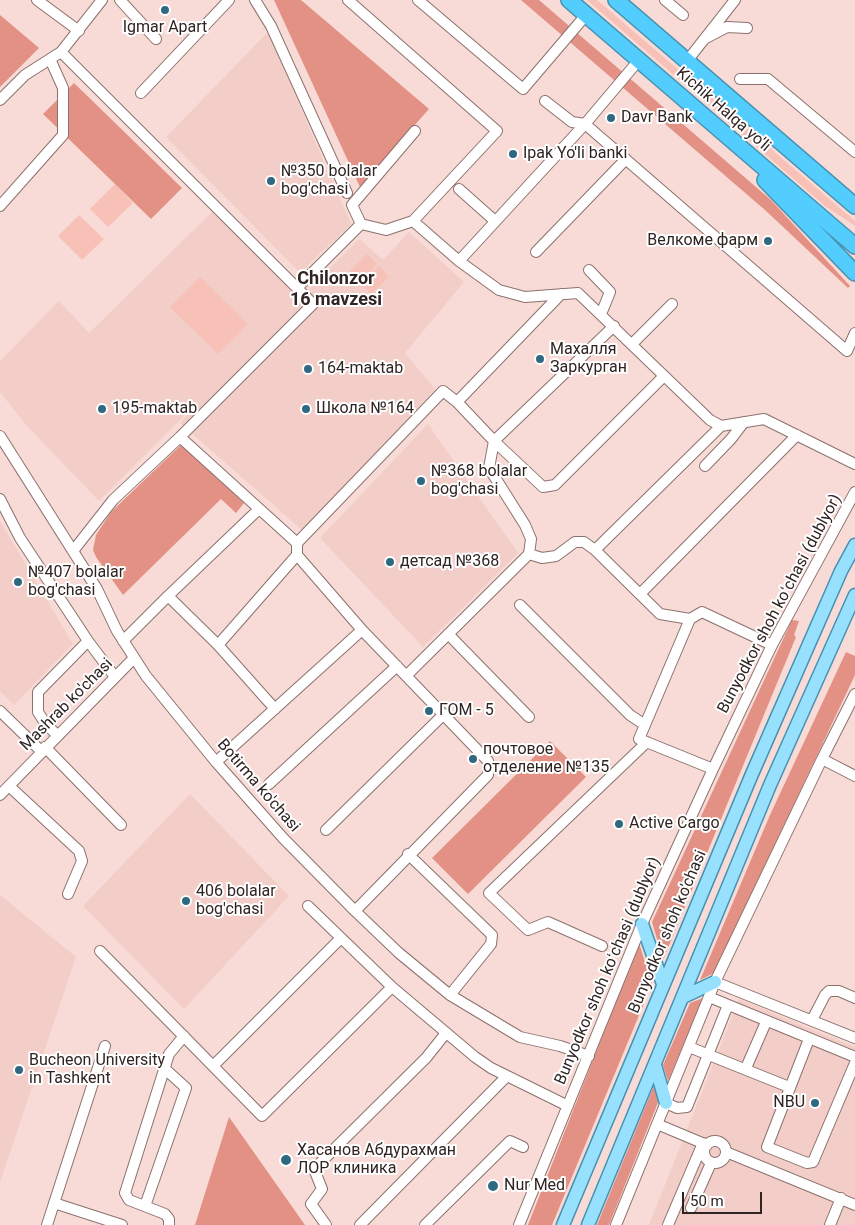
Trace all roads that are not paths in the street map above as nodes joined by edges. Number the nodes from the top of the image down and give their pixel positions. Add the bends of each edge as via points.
1 (37, 0) edge
2 (102, 0) edge
3 (120, 0) edge
4 (229, 0) edge
5 (255, 0) edge
6 (348, 0) edge
7 (418, 0) edge
8 (569, 0) edge
9 (616, 0) edge
10 (665, 0) edge
11 (736, 0) edge
12 (586, 15) junction
13 (683, 15) dead end
14 (747, 28) dead end
15 (79, 31) junction
16 (156, 39) dead end
17 (704, 39) junction
18 (62, 52) junction
19 (50, 60) junction
20 (639, 60) junction
21 (687, 61) junction
22 (740, 79) dead end
23 (141, 93) dead end
24 (0, 100) edge
25 (545, 101) dead end
26 (700, 113) junction
27 (585, 124) junction
28 (415, 130) dead end
29 (855, 152) edge
30 (626, 159) junction
31 (459, 189) dead end
32 (347, 193) dead end
33 (0, 206) edge
34 (855, 206) edge
35 (812, 210) junction
36 (412, 220) junction
37 (496, 221) junction
38 (361, 224) junction
39 (855, 233) edge
40 (855, 246) edge
41 (536, 252) dead end
42 (459, 261) junction
43 (589, 270) dead end
44 (855, 273) edge
45 (298, 287) junction
46 (561, 294) junction
47 (672, 304) dead end
48 (601, 314) junction
49 (614, 326) junction
50 (855, 333) edge
51 (632, 344) junction
52 (664, 376) junction
53 (458, 402) junction
54 (744, 422) junction
55 (721, 426) junction
56 (797, 435) junction
57 (0, 436) edge
58 (180, 437) junction
59 (494, 441) junction
60 (855, 464) edge
61 (705, 466) dead end
62 (855, 492) edge
63 (0, 499) edge
64 (259, 509) junction
65 (297, 543) junction
66 (855, 545) edge
67 (595, 550) junction
68 (73, 552) junction
69 (529, 554) junction
70 (297, 555) junction
71 (640, 594) junction
72 (855, 595) edge
73 (168, 596) junction
74 (520, 605) dead end
75 (690, 619) junction
76 (362, 630) junction
77 (448, 634) junction
78 (88, 641) junction
79 (123, 641) junction
80 (218, 645) junction
81 (772, 645) junction
82 (134, 658) junction
83 (397, 666) junction
84 (407, 675) junction
85 (116, 677) junction
86 (855, 694) edge
87 (275, 709) junction
88 (0, 711) edge
89 (444, 714) junction
90 (529, 717) dead end
91 (645, 726) junction
92 (57, 735) junction
93 (647, 742) junction
94 (44, 749) junction
95 (822, 759) junction
96 (216, 762) junction
97 (713, 769) junction
98 (855, 776) edge
99 (269, 784) dead end
100 (9, 786) junction
101 (0, 795) edge
102 (121, 825) dead end
103 (326, 830) dead end
104 (408, 854) junction
105 (68, 894) dead end
106 (308, 906) dead end
107 (355, 911) junction
108 (642, 924) junction
109 (340, 939) junction
110 (602, 946) dead end
111 (100, 951) dead end
112 (715, 982) junction
113 (663, 984) junction
114 (392, 987) junction
115 (450, 995) junction
116 (683, 997) junction
117 (709, 997) junction
118 (855, 998) edge
119 (728, 1006) junction
120 (812, 1020) junction
121 (766, 1022) junction
122 (446, 1033) junction
123 (184, 1036) junction
124 (855, 1038) edge
125 (809, 1039) junction
126 (104, 1046) dead end
127 (689, 1047) junction
128 (708, 1055) junction
129 (589, 1056) junction
130 (855, 1057) edge
131 (855, 1064) edge
132 (655, 1065) junction
133 (213, 1066) junction
134 (164, 1068) junction
135 (746, 1068) junction
136 (507, 1076) junction
137 (789, 1087) junction
138 (666, 1103) junction
139 (568, 1106) junction
140 (657, 1124) junction
141 (705, 1144) junction
142 (523, 1147) dead end
143 (726, 1152) junction
144 (711, 1163) junction
145 (841, 1198) junction
146 (54, 1203) junction
147 (855, 1205) edge
148 (145, 1206) junction
149 (691, 1208) dead end
150 (47, 1225) edge
151 (122, 1225) edge
152 (169, 1225) edge
153 (326, 1225) edge
154 (360, 1225) edge
155 (425, 1225) edge
156 (519, 1225) edge
157 (563, 1225) edge
158 (588, 1225) edge
159 (616, 1225) edge
160 (668, 1225) edge
161 (830, 1225) edge

1 - 15 street
2 - 15 street
3 - 16 street
4 - 23 street
5 - 32 street via 271,26
6 - 36 street via 497,130
7 - 12 street via 523,89
8 - 12 highway, Kichik Halqa yo'li
9 - 21 highway, Kichik Halqa yo'li
10 - 13 street
11 - 17 street
12 - 20 highway, Kichik Halqa yo'li
14 - 17 street via 727,27
15 - 18 street
17 - 21 street
18 - 19 street
18 - 45 street
19 - 24 street via 25,74
19 - 33 street via 63,88 63,135
20 - 26 highway, Kichik Halqa yo'li
20 - 27 street
21 - 34 highway, Kichik Halqa yo'li
22 - 29 street via 768,79
25 - 27 street via 572,122
26 - 35 highway, Kichik Halqa yo'li
26 - 44 highway
27 - 30 street
27 - 37 street
28 - 38 street via 352,205
30 - 41 street
30 - 50 street via 847,351
31 - 37 street
35 - 39 highway
35 - 40 highway, Kichik Halqa yo'li
36 - 38 street via 386,230
36 - 42 street
37 - 42 street
38 - 45 street
42 - 46 street via 499,290 525,298
43 - 48 street via 610,292
45 - 58 street via 313,304
46 - 48 street via 578,293
46 - 53 street
47 - 51 street
48 - 49 street
49 - 51 street
49 - 59 street
51 - 52 street
52 - 55 street via 710,420
52 - 59 street via 555,485 543,487
53 - 59 street
53 - 65 street via 444,391
54 - 55 street
54 - 56 street via 764,419
54 - 61 street
55 - 67 street
56 - 60 street
56 - 71 street
57 - 68 street, Botirma ko'chasi
58 - 64 street
58 - 68 street via 113,500
59 - 69 street via 489,468 531,539
62 - 81 street, Bunyodkor shoh koʻchasi (dublyor)
63 - 78 street via 20,538
64 - 65 street
64 - 73 street
65 - 70 street
66 - 113 main road, Bunyodkor shoh ko'chasi via 837,579
67 - 69 street via 584,542 575,542 556,556 542,558
67 - 71 street
68 - 79 street, Botirma ko'chasi
69 - 77 street
70 - 76 street
70 - 80 street
71 - 75 street via 660,614
72 - 116 main road via 770,785
73 - 79 street
73 - 80 street
74 - 91 street via 630,715
75 - 81 street via 702,612
75 - 91 street
76 - 83 street
76 - 87 street
77 - 84 street
77 - 90 street
78 - 85 street
78 - 92 street via 38,692 38,712
79 - 82 street, Botirma ko'chasi
80 - 87 street
81 - 97 street, Bunyodkor shoh koʻchasi (dublyor)
82 - 85 street, Mashrab ko'chasi
82 - 96 street, Botirma ko'chasi
83 - 84 street
83 - 99 street
84 - 89 street
85 - 92 street, Mashrab ko'chasi
86 - 95 street
87 - 96 street
88 - 94 street
89 - 103 street
89 - 104 street via 488,761 488,775
91 - 93 street via 639,739
92 - 94 street, Mashrab ko'chasi
93 - 97 street
93 - 110 street via 489,893 528,930 548,922
94 - 100 street, Mashrab ko'chasi
94 - 102 street
95 - 98 street
95 - 112 street
96 - 107 street, Botirma ko'chasi via 283,838
97 - 108 street, Bunyodkor shoh koʻchasi (dublyor)
100 - 101 street, Mashrab ko'chasi
100 - 105 street via 79,851 82,861
104 - 107 street
104 - 115 street via 492,935 492,944
106 - 109 street
107 - 115 street, Botirma ko'chasi
108 - 113 main road
108 - 129 street, Bunyodkor shoh koʻchasi (dublyor)
109 - 114 street
109 - 133 street
111 - 123 street
112 - 116 main road
112 - 117 street
112 - 120 street
113 - 157 main road, Bunyodkor shoh ko'chasi
114 - 122 street
114 - 133 street via 262,1116
115 - 129 street, Botirma ko'chasi via 520,1037
116 - 132 main road
117 - 119 street
117 - 127 street
118 - 120 street via 830,991
119 - 121 street
119 - 128 street
120 - 124 street
121 - 125 street
121 - 135 street
122 - 136 street via 490,1068
122 - 153 street via 426,1058 314,1169 322,1189 311,1204
123 - 133 street
123 - 134 street via 169,1054
125 - 130 street
125 - 137 street
126 - 146 street
127 - 128 street
127 - 138 street
128 - 135 street
128 - 138 street via 687,1107 677,1108
129 - 139 street, Bunyodkor shoh koʻchasi (dublyor)
131 - 137 street via 813,1162 807,1163 767,1147
132 - 138 main road
132 - 158 main road
134 - 148 street via 186,1088
134 - 148 street via 125,1190 128,1200
135 - 137 street
136 - 139 street
136 - 154 street
138 - 140 street
139 - 156 street, Bunyodkor shoh koʻchasi (dublyor)
140 - 141 street
140 - 159 street
141 - 143 street via 718,1142
141 - 144 street via 704,1156
141 - 160 street
142 - 155 street via 510,1141
143 - 144 street via 723,1160
143 - 145 street
144 - 149 street
145 - 147 street
145 - 161 street
146 - 150 street
146 - 151 street
148 - 152 street via 165,1214

